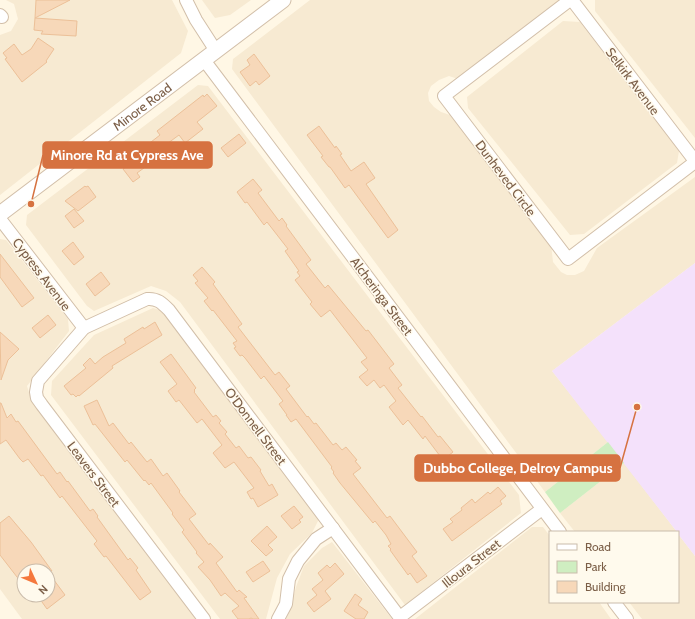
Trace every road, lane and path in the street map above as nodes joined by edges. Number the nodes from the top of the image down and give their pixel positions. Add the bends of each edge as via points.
1 (186, 0) edge
2 (283, 0) edge
3 (571, 0) edge
4 (210, 56) junction
5 (695, 162) edge
6 (0, 214) edge
7 (0, 219) edge
8 (84, 328) junction
9 (542, 508) junction
10 (333, 528) junction
11 (559, 531) edge
12 (615, 603) edge
13 (401, 618) edge
14 (204, 619) edge
15 (278, 619) edge
16 (627, 619) edge

1 - 4 street, Alcheringa Street via 206,37
2 - 4 street, Minore Road
3 - 5 street, Selkirk Avenue
3 - 5 street, Dunheved Circle via 444,96 568,259
4 - 6 street, Minore Road
4 - 9 street, Alcheringa Street
7 - 8 street, Cypress Avenue
8 - 10 street, O'Donnell Street via 147,299 153,298 164,305
8 - 14 street, Leavers Street via 41,376 36,387 38,398
9 - 11 street, Alcheringa Street
9 - 13 street, Illoura Street
10 - 13 street, O'Donnell Street
10 - 15 street via 316,539 298,561 289,579 286,604
12 - 16 street

